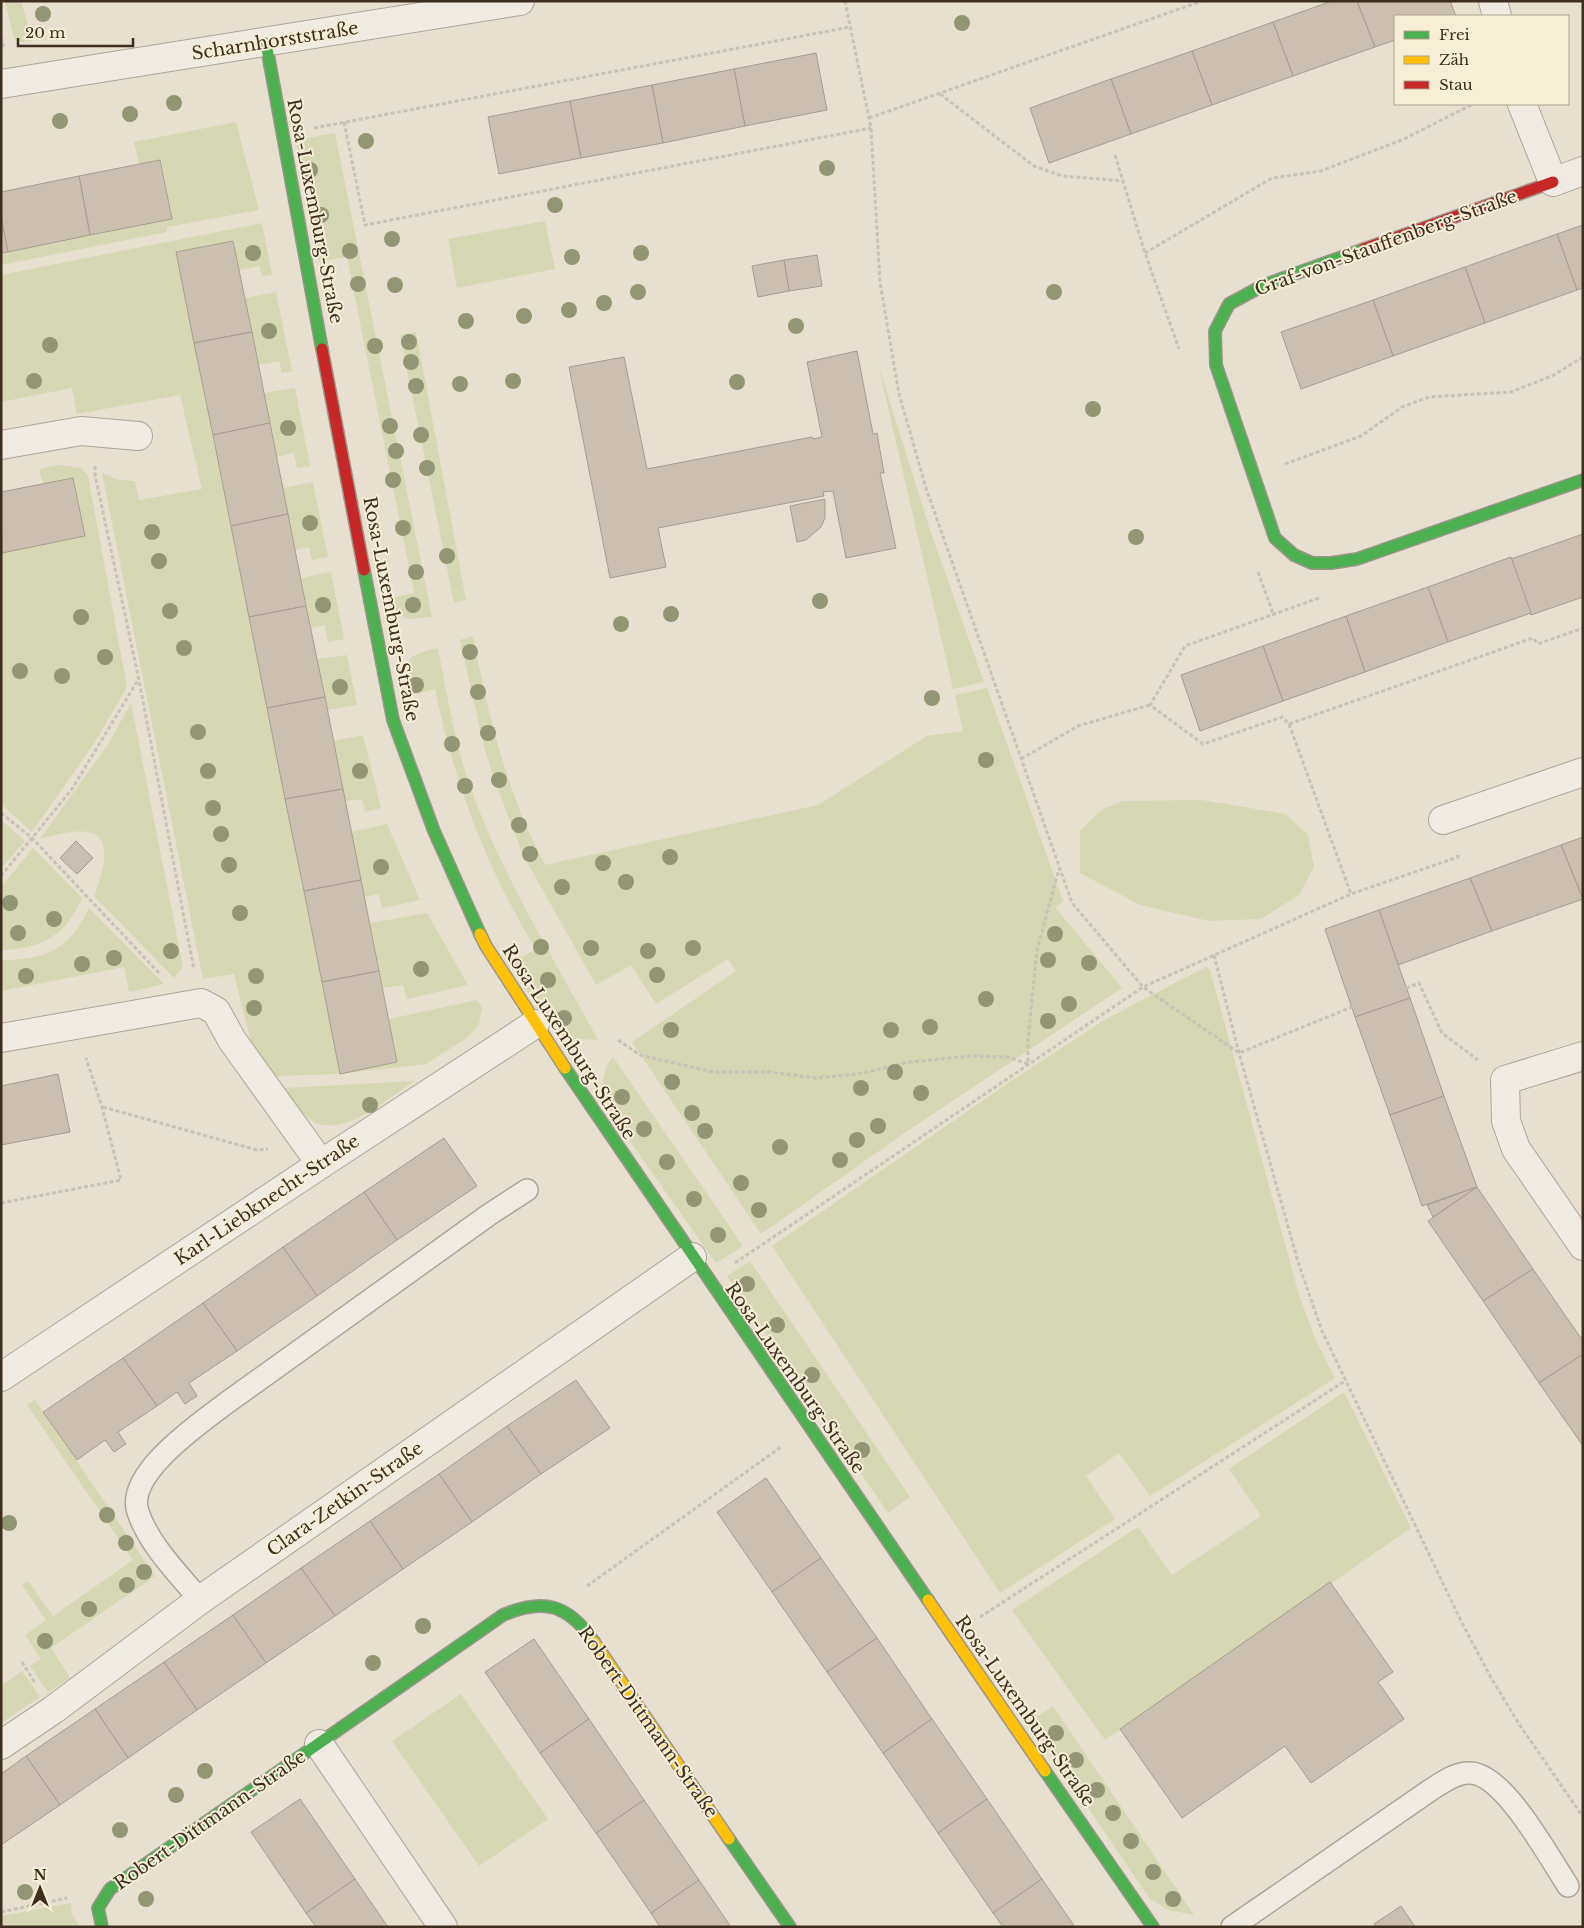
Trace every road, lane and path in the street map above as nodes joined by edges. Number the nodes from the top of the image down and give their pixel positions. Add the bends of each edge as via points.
1 (520, 1) edge
2 (845, 1) edge
3 (1202, 1) edge
4 (1493, 1) edge
5 (1496, 15) edge
6 (850, 27) junction
7 (266, 42) junction
8 (1, 84) edge
9 (940, 93) junction
10 (1471, 105) edge
11 (1522, 105) edge
12 (869, 118) junction
13 (344, 122) junction
14 (871, 128) junction
15 (282, 134) junction
16 (1583, 171) edge
17 (1124, 181) dead end
18 (1553, 182) junction
19 (1145, 253) dead end
20 (1583, 357) edge
21 (95, 433) junction
22 (138, 436) dead end
23 (1, 444) edge
24 (1254, 475) junction
25 (1583, 480) edge
26 (1323, 566) junction
27 (1583, 628) edge
28 (139, 680) junction
29 (1150, 705) junction
30 (1289, 724) junction
31 (1021, 759) junction
32 (1583, 772) edge
33 (1, 813) edge
34 (1443, 820) joint
35 (32, 838) junction
36 (1059, 869) junction
37 (1, 876) edge
38 (1351, 894) junction
39 (1214, 955) junction
40 (1143, 987) junction
41 (1406, 988) dead end
42 (195, 1004) junction
43 (1352, 1007) dead end
44 (74, 1024) junction
45 (535, 1024) junction
46 (1, 1038) edge
47 (618, 1040) dead end
48 (1239, 1053) junction
49 (1583, 1056) edge
50 (1028, 1064) junction
51 (1505, 1080) junction
52 (102, 1107) junction
53 (314, 1155) junction
54 (527, 1190) dead end
55 (1, 1203) edge
56 (1583, 1246) edge
57 (692, 1257) junction
58 (708, 1282) junction
59 (1, 1377) edge
60 (1345, 1381) junction
61 (808, 1428) junction
62 (200, 1600) junction
63 (558, 1607) junction
64 (952, 1635) junction
65 (319, 1744) junction
66 (1, 1745) edge
67 (1583, 1817) edge
68 (1568, 1886) dead end
69 (110, 1889) junction
70 (1, 1912) edge
71 (102, 1927) edge
72 (442, 1927) edge
73 (790, 1927) edge
74 (1152, 1927) edge
75 (1232, 1927) edge

1 - 7 street, Scharnhorststraße
2 - 6 path
3 - 9 path
4 - 5 street
6 - 12 path
6 - 13 path
7 - 8 street, Scharnhorststraße
7 - 15 street, Rosa-Luxemburg-Straße
9 - 12 path
9 - 17 path via 1034,166 1062,176
10 - 19 path via 1404,139 1321,171 1272,178
11 - 18 street
12 - 14 path
13 - 14 path via 365,225
13 - 15 path
14 - 31 path via 880,282 899,394 926,488
15 - 45 street, Rosa-Luxemburg-Straße via 394,720 434,831 486,946
16 - 18 street, Graf-von-Stauffenberg-Straße
18 - 24 street, Graf-von-Stauffenberg-Straße via 1264,286 1229,304 1215,331 1216,365
20 - 24 path via 1554,375 1511,392 1430,397 1402,407 1361,436
21 - 22 street
21 - 23 street via 81,431
21 - 28 path via 94,475
24 - 26 street, Graf-von-Stauffenberg-Straße via 1275,538 1293,557
25 - 26 street, Graf-von-Stauffenberg-Straße via 1357,559
26 - 29 path via 1319,600 1185,646
27 - 30 path via 1538,644 1532,638
28 - 35 path via 72,789
28 - 42 path
29 - 30 path via 1203,744 1282,717
29 - 31 path via 1078,726
30 - 38 path
31 - 36 path
32 - 34 street
33 - 35 path
34 - 38 path via 1458,856
35 - 37 path
35 - 42 path
36 - 40 path via 1072,903
36 - 50 path via 1037,950
38 - 39 path
39 - 40 path
39 - 48 path
40 - 48 path
40 - 50 path
41 - 51 path via 1419,983 1442,1033
42 - 44 street
42 - 53 street via 216,1011 232,1040
43 - 48 path
44 - 46 street
44 - 52 path
45 - 53 street, Karl-Liebknecht-Straße
45 - 57 street, Rosa-Luxemburg-Straße
47 - 50 path via 640,1055 713,1072 769,1072 816,1078 858,1074 910,1062 971,1056 1008,1057
48 - 60 path via 1299,1265 1322,1331
49 - 51 street
50 - 58 path
51 - 56 street via 1506,1121 1516,1149
52 - 53 path via 257,1150
52 - 55 path via 121,1180
53 - 59 street, Karl-Liebknecht-Straße
54 - 62 lane via 225,1404 184,1436 148,1472 138,1488 138,1511 150,1537
57 - 58 street, Rosa-Luxemburg-Straße
57 - 62 street, Clara-Zetkin-Straße
58 - 61 street, Rosa-Luxemburg-Straße
60 - 64 path
60 - 67 path via 1490,1676
61 - 63 path
61 - 64 street, Rosa-Luxemburg-Straße
62 - 66 street, Clara-Zetkin-Straße
63 - 65 street, Robert-Dittmann-Straße via 536,1604 503,1615
63 - 73 street, Robert-Dittmann-Straße via 573,1616 588,1635
64 - 74 street, Rosa-Luxemburg-Straße
65 - 69 street, Robert-Dittmann-Straße
65 - 72 street, Robert-Dittmann-Straße
68 - 75 lane via 1511,1798 1490,1781 1471,1772 1452,1777 1432,1789
69 - 70 path
69 - 71 street, Robert-Dittmann-Straße via 98,1908

